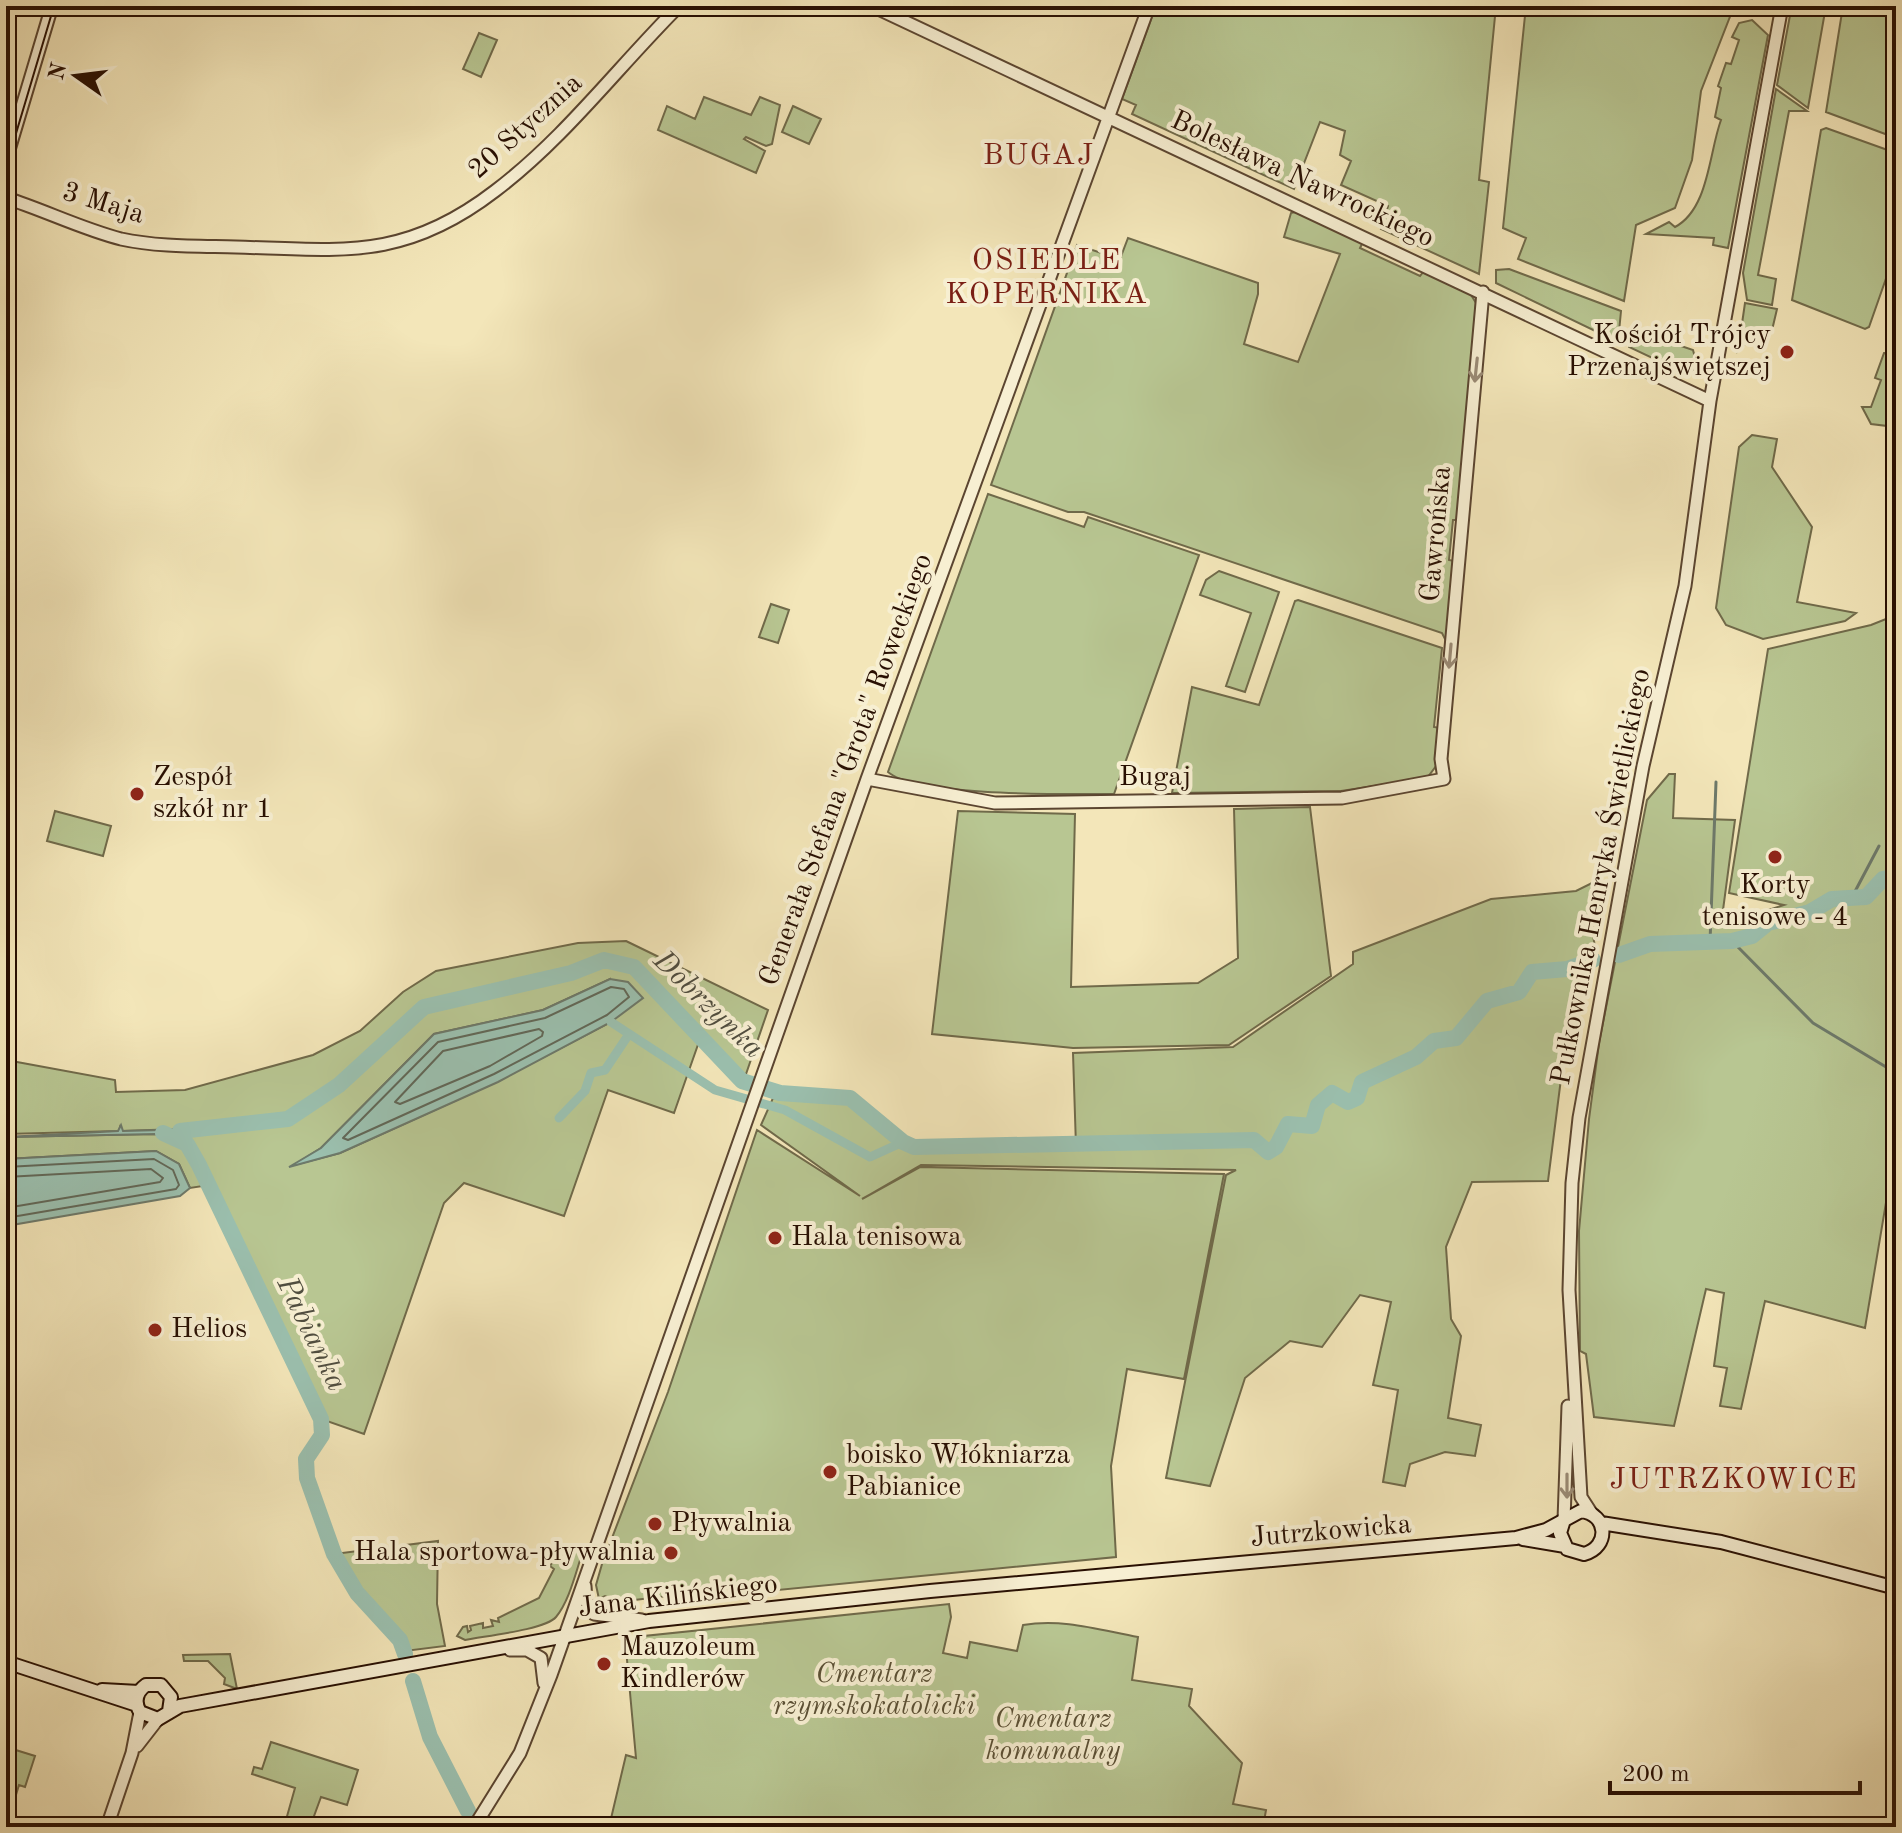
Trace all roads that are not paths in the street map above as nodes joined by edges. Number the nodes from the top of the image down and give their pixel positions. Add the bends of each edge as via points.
1 (52, 6) edge
2 (679, 6) edge
3 (872, 6) edge
4 (1149, 6) edge
5 (1782, 6) edge
6 (1108, 116) junction
7 (6, 160) edge
8 (6, 198) edge
9 (237, 247) joint
10 (1483, 292) junction
11 (1710, 401) junction
12 (867, 779) junction
13 (1444, 779) joint
14 (1571, 1366) junction
15 (1597, 1519) junction
16 (1564, 1520) junction
17 (1644, 1532) junction
18 (1516, 1538) junction
19 (1602, 1541) junction
20 (1565, 1546) junction
21 (588, 1569) junction
22 (1151, 1572) joint
23 (1896, 1588) edge
24 (649, 1621) junction
25 (566, 1635) junction
26 (466, 1654) junction
27 (6, 1662) edge
28 (169, 1692) junction
29 (216, 1700) junction
30 (139, 1703) junction
31 (540, 1706) junction
32 (163, 1715) junction
33 (132, 1753) junction
34 (107, 1827) edge
35 (474, 1827) edge

1 - 7 street
2 - 9 street, 20 Stycznia via 552,143 461,214 381,247
3 - 6 street, Bolesława Nawrockiego
4 - 6 street, Generała Stefana "Grota" Roweckiego
5 - 11 street, Pułkownika Henryka Świetlickiego
6 - 10 street, Bolesława Nawrockiego
6 - 12 street, Generała Stefana "Grota" Roweckiego
8 - 9 street, 3 Maja via 135,242
10 - 11 street, Bolesława Nawrockiego
10 -> 13 street, Gawrońska via 1441,759
11 - 14 street, Pułkownika Henryka Świetlickiego via 1685,586 1643,766 1579,1118 1570,1235
12 - 13 street, Bugaj via 975,801 1051,803 1342,798
12 - 21 street, Generała Stefana "Grota" Roweckiego
14 - 15 street, Pułkownika Henryka Świetlickiego via 1581,1497
14 -> 16 street, Pułkownika Henryka Świetlickiego
15 - 16 main road via 1575,1512
15 - 17 main road
15 - 19 main road
16 - 18 main road, Jutrzkowicka
16 - 20 main road via 1560,1533
17 - 19 main road
17 - 23 main road via 1722,1542
18 - 20 main road, Jutrzkowicka
18 - 22 main road, Jutrzkowicka
19 - 20 main road via 1584,1554
21 - 24 street via 585,1596 594,1614
21 - 25 street, Generała Stefana "Grota" Roweckiego
22 - 24 main road, Jana Kilińskiego
24 - 25 main road, Jana Kilińskiego
25 - 26 main road, Jana Kilińskiego
25 - 31 street, Generała Stefana "Grota" Roweckiego
26 - 29 main road, Jana Kilińskiego
26 - 31 street via 533,1652 544,1667
27 - 30 main road
28 - 29 main road, Jana Kilińskiego
28 - 30 main road via 146,1685
28 - 32 main road via 172,1702
29 - 32 main road, Jana Kilińskiego
30 - 32 main road
30 - 33 street
31 - 35 street, Generała Stefana "Grota" Roweckiego via 520,1753
32 - 33 street
33 - 34 street

